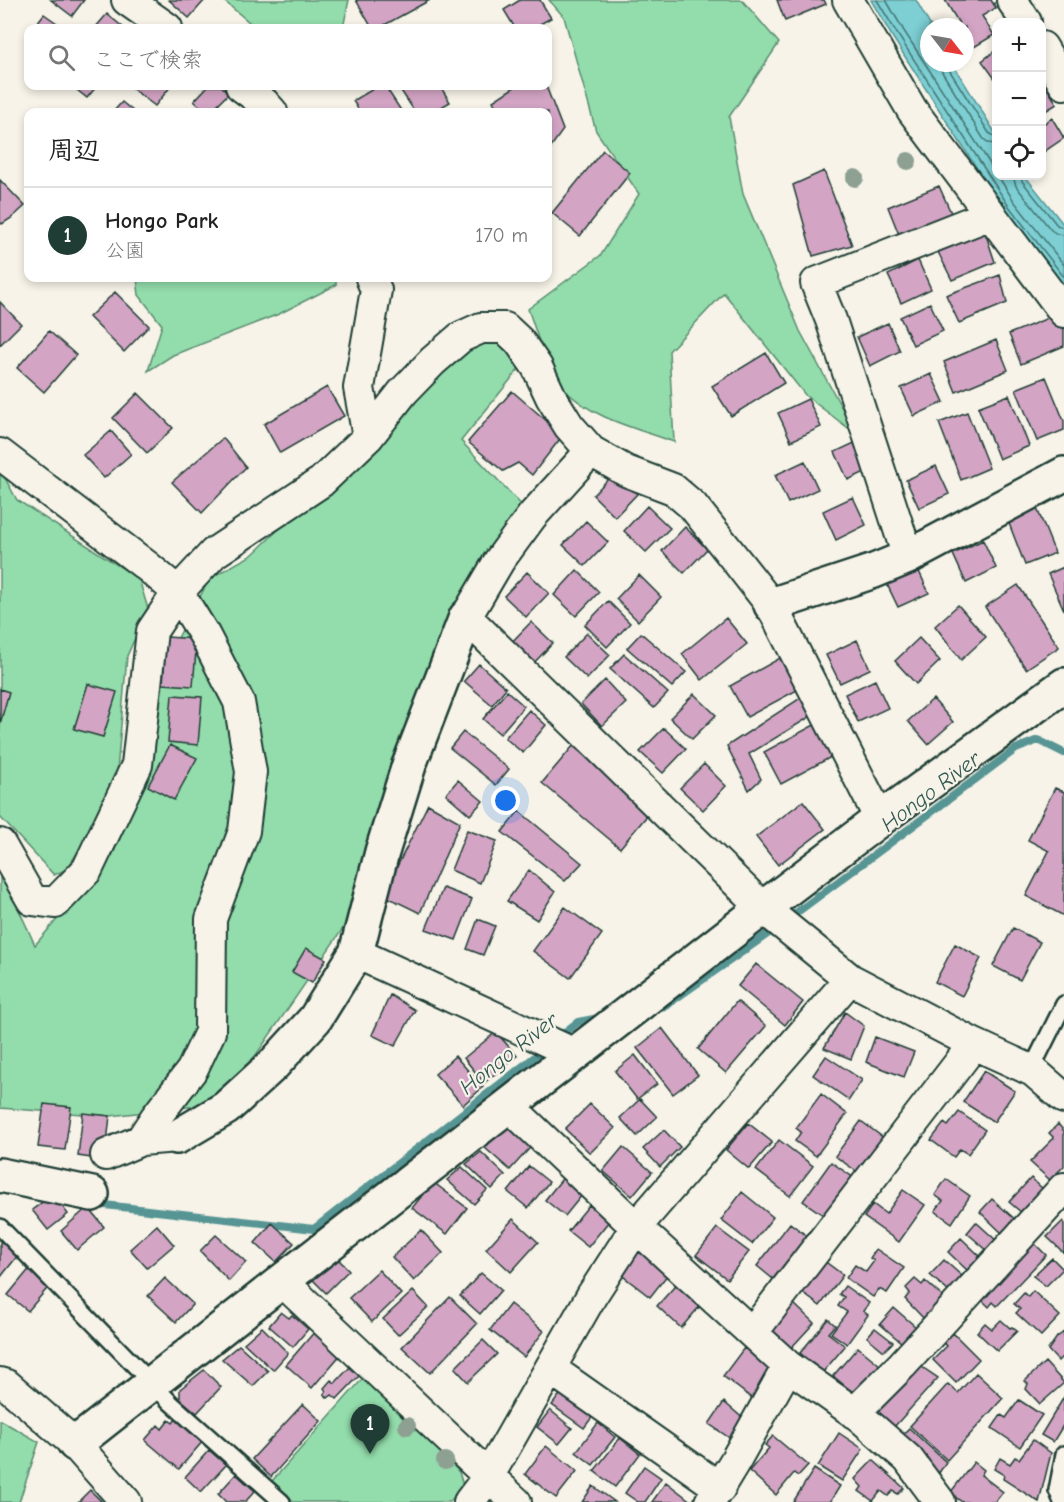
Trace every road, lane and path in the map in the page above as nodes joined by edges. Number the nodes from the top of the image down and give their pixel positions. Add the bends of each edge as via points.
1 (127, 0) edge
2 (848, 0) edge
3 (1012, 0) edge
4 (1023, 18) edge
5 (160, 24) edge
6 (1046, 55) edge
7 (1064, 84) edge
8 (246, 90) edge
9 (268, 108) edge
10 (991, 214) junction
11 (373, 282) edge
12 (1064, 312) edge
13 (368, 437) junction
14 (591, 451) junction
15 (0, 454) edge
16 (1064, 474) edge
17 (908, 557) junction
18 (178, 592) junction
19 (771, 605) junction
20 (466, 617) junction
21 (1064, 685) edge
22 (880, 819) junction
23 (0, 844) edge
24 (766, 910) junction
25 (356, 953) junction
26 (850, 979) junction
27 (1064, 1004) edge
28 (974, 1044) junction
29 (572, 1052) junction
30 (1031, 1070) junction
31 (1064, 1098) edge
32 (508, 1105) junction
33 (177, 1137) joint
34 (141, 1140) junction
35 (106, 1155) dead end
36 (0, 1175) edge
37 (1064, 1188) edge
38 (93, 1194) dead end
39 (0, 1227) edge
40 (636, 1227) junction
41 (282, 1281) junction
42 (752, 1333) junction
43 (788, 1365) junction
44 (551, 1368) junction
45 (0, 1383) edge
46 (153, 1384) junction
47 (855, 1413) junction
48 (75, 1444) junction
49 (1064, 1454) edge
50 (489, 1477) junction
51 (715, 1495) edge
52 (126, 1502) edge
53 (282, 1502) edge
54 (469, 1502) edge
55 (516, 1502) edge
56 (940, 1502) edge
57 (1062, 1502) edge

1 - 5 street
2 - 10 street via 912,110
3 - 4 street
6 - 7 street
8 - 9 street
10 - 12 street
10 - 17 street via 816,283
11 - 13 street via 376,290 359,388
13 - 14 street via 403,392 461,337 481,328 505,328 519,341 569,426
13 - 18 street via 321,482 214,554
14 - 19 street via 626,471 673,489 693,506
14 - 20 street via 532,516 499,561
15 - 18 street
16 - 17 street
17 - 19 street
18 - 23 street via 152,631 137,765 87,870 55,903 32,900
18 - 34 street via 206,636 239,702 251,772 244,831 212,919 210,1032 192,1070
19 - 22 street
20 - 24 street
20 - 25 street via 409,765
21 - 22 street
22 - 24 street
24 - 26 street
24 - 29 street
25 - 29 street
25 - 33 street via 315,1018 273,1065 226,1108
26 - 28 street
26 - 40 street
27 - 30 lane
28 - 30 street
28 - 42 street
29 - 32 street
30 - 31 street
32 - 40 street
32 - 41 street
33 - 34 street
34 - 35 street
36 - 38 street
37 - 47 street
39 - 46 lane
40 - 42 street
40 - 44 street
41 - 46 street
41 - 50 street
42 - 43 street
43 - 47 street
43 - 51 street
44 - 50 street
44 - 51 street
45 - 48 street
46 - 48 street
46 - 53 lane
47 - 56 street via 908,1459
48 - 52 street
49 - 57 lane via 1057,1490
50 - 54 street
50 - 55 street

